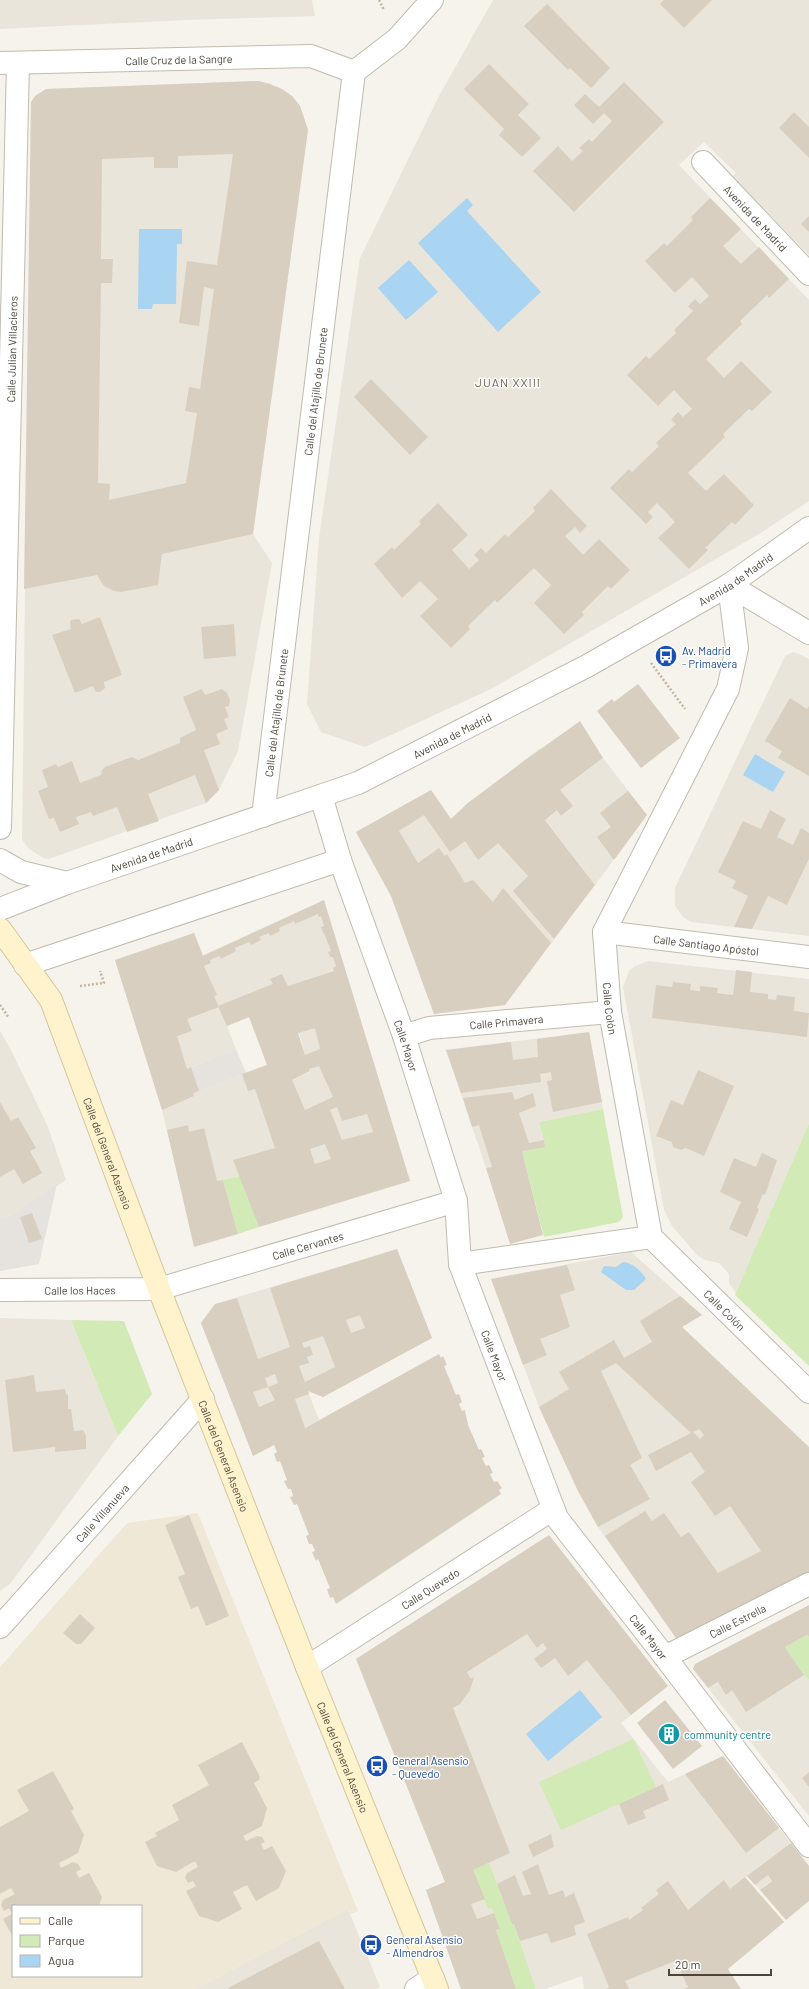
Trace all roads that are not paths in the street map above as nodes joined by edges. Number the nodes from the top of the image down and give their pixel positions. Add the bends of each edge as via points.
1 (432, 0) edge
2 (9, 63) edge
3 (354, 72) junction
4 (703, 162) dead end
5 (809, 274) edge
6 (809, 528) edge
7 (729, 585) junction
8 (809, 633) edge
9 (321, 796) junction
10 (263, 816) junction
11 (0, 828) edge
12 (0, 860) edge
13 (340, 860) junction
14 (67, 883) junction
15 (0, 909) edge
16 (0, 929) edge
17 (604, 932) junction
18 (809, 957) edge
19 (25, 965) junction
20 (610, 1012) junction
21 (404, 1036) junction
22 (456, 1201) junction
23 (651, 1238) junction
24 (460, 1264) junction
25 (159, 1289) junction
26 (0, 1290) edge
27 (809, 1392) edge
28 (203, 1399) junction
29 (553, 1509) junction
30 (809, 1584) edge
31 (0, 1627) edge
32 (665, 1657) junction
33 (307, 1667) junction
34 (809, 1846) edge
35 (428, 1985) edge

1 - 3 street via 397,39
2 - 3 street, Calle Cruz de la Sangre via 311,56
2 - 11 street, Calle Julian Villacieros
3 - 10 street, Calle del Atajillo de Brunete
4 - 5 street, Avenida de Madrid
6 - 7 street, Avenida de Madrid
7 - 8 street
7 - 9 street, Avenida de Madrid via 580,670 358,783
7 - 17 street via 737,648 728,689
9 - 10 street, Avenida de Madrid
9 - 13 street, Calle Mayor
10 - 14 street, Avenida de Madrid
12 - 14 street via 21,872
13 - 19 street
13 - 21 street, Calle Mayor
14 - 15 street, Avenida de Madrid
16 - 19 main road, Calle del General Asensio
17 - 18 street, Calle Santiago Apóstol
17 - 20 street, Calle Colón
19 - 25 main road, Calle del General Asensio via 51,1000
20 - 21 street, Calle Primavera via 429,1028
20 - 23 street, Calle Colón
21 - 22 street, Calle Mayor
22 - 24 street, Calle Mayor
22 - 25 street, Calle Cervantes
23 - 24 street
23 - 27 street, Calle Colón
24 - 29 street, Calle Mayor
25 - 26 street, Calle los Haces
25 - 28 main road, Calle del General Asensio
28 - 31 street, Calle Villanueva
28 - 33 main road, Calle del General Asensio
29 - 32 street, Calle Mayor via 557,1518
29 - 33 street, Calle Quevedo
30 - 32 street, Calle Estrella
32 - 34 street, Calle Mayor
33 - 35 main road, Calle del General Asensio

